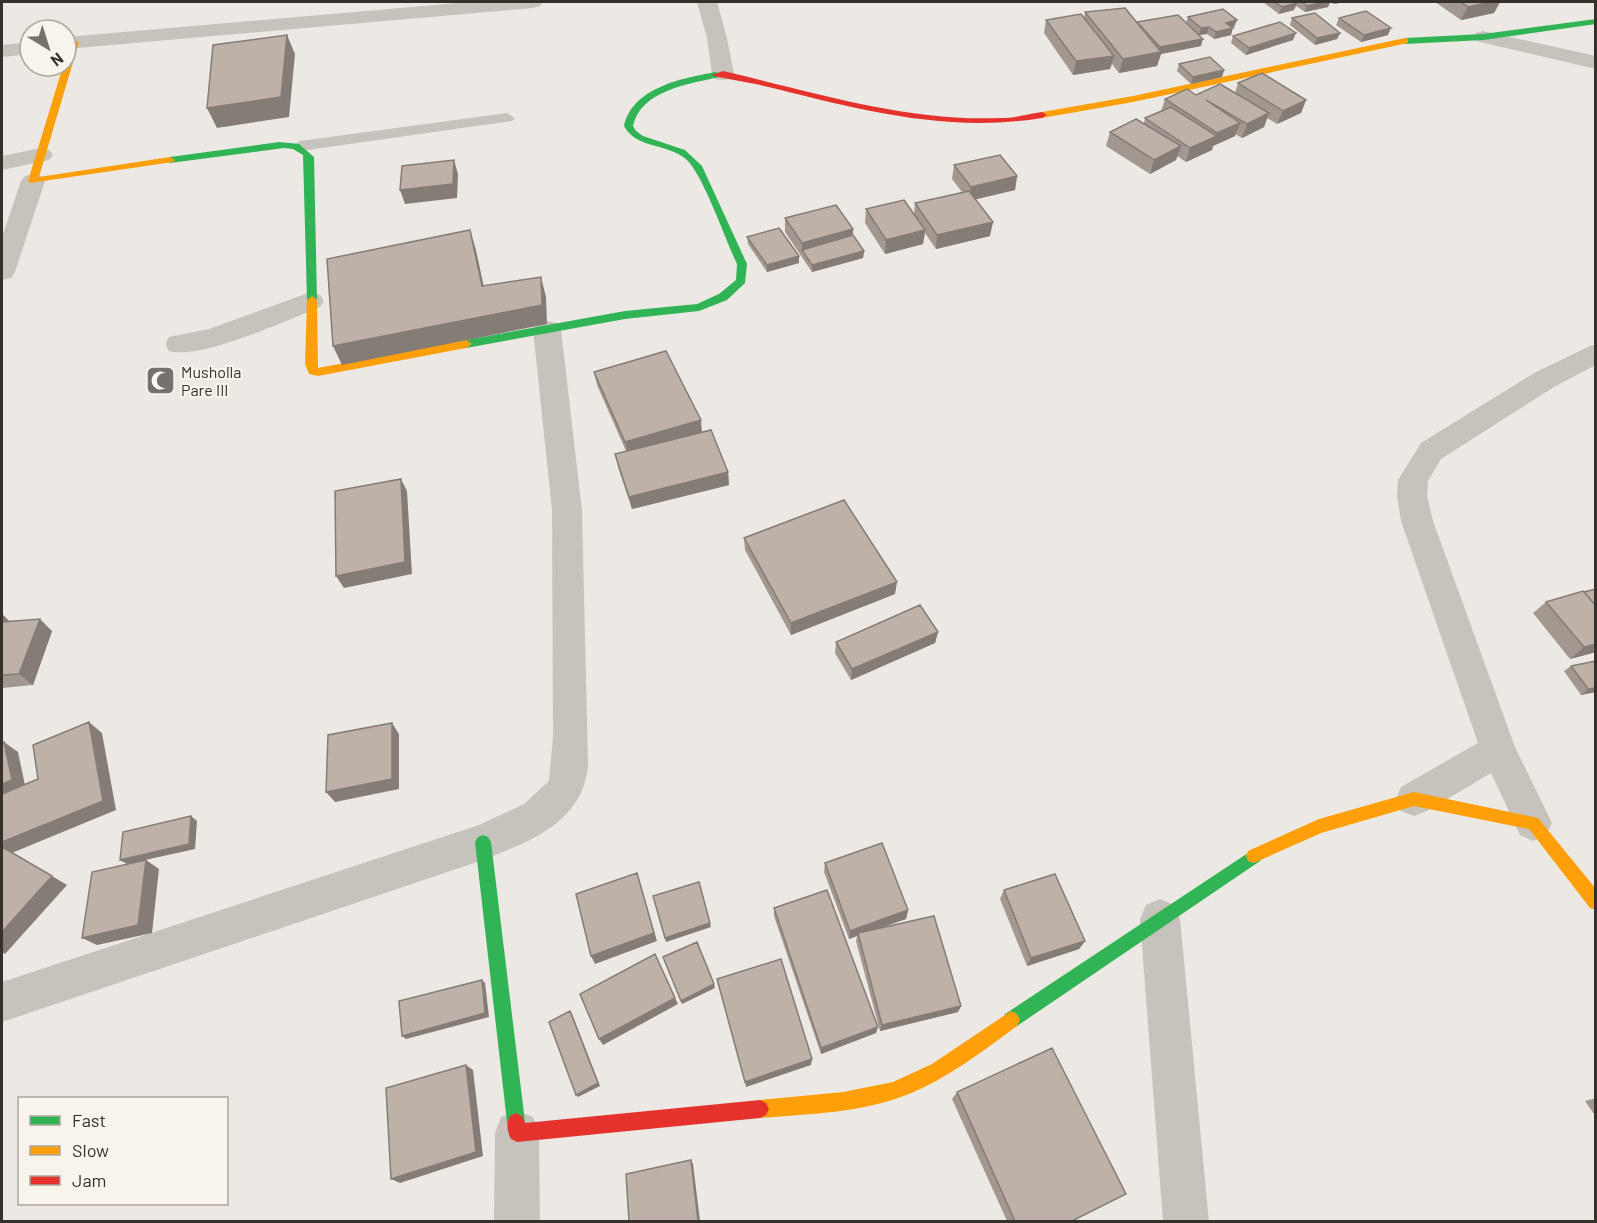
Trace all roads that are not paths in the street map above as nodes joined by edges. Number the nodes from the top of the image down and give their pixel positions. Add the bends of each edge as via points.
1 (533, 2) edge
2 (707, 2) edge
3 (1596, 21) edge
4 (1483, 37) junction
5 (78, 42) edge
6 (18, 49) edge
7 (2, 51) edge
8 (1596, 63) edge
9 (723, 74) junction
10 (61, 78) edge
11 (507, 118) dead end
12 (300, 146) junction
13 (40, 155) junction
14 (2, 163) edge
15 (33, 181) junction
16 (2, 272) edge
17 (311, 301) junction
18 (547, 330) junction
19 (179, 344) dead end
20 (1594, 355) edge
21 (1498, 750) junction
22 (1414, 799) junction
23 (1533, 823) junction
24 (483, 842) junction
25 (1591, 890) edge
26 (1160, 919) junction
27 (2, 1002) edge
28 (517, 1133) junction
29 (517, 1221) edge
30 (1186, 1221) edge

1 - 5 street
2 - 9 street
3 - 4 street
4 - 8 street
4 - 9 street via 1409,40 1102,106 1002,121 948,120
6 - 7 street
9 - 18 street via 693,79 661,91 630,115 628,124 632,133 683,152 699,168 742,264 741,281 723,297 699,307 625,315
10 - 13 street
11 - 12 lane
12 - 15 street via 267,146
12 - 17 street via 309,156
13 - 14 street
13 - 15 street
15 - 16 street
17 - 18 street via 311,364 313,371 318,372
17 - 19 street via 214,337
18 - 24 street via 567,510 570,754 564,792 524,824
20 - 21 street via 1544,380 1431,451 1413,480 1417,521
21 - 22 street
21 - 23 street
22 - 23 street
22 - 26 street via 1319,826 1251,857
23 - 25 street
24 - 27 street
24 - 28 street
26 - 28 street via 942,1068 894,1091 851,1100
26 - 30 street
28 - 29 street

